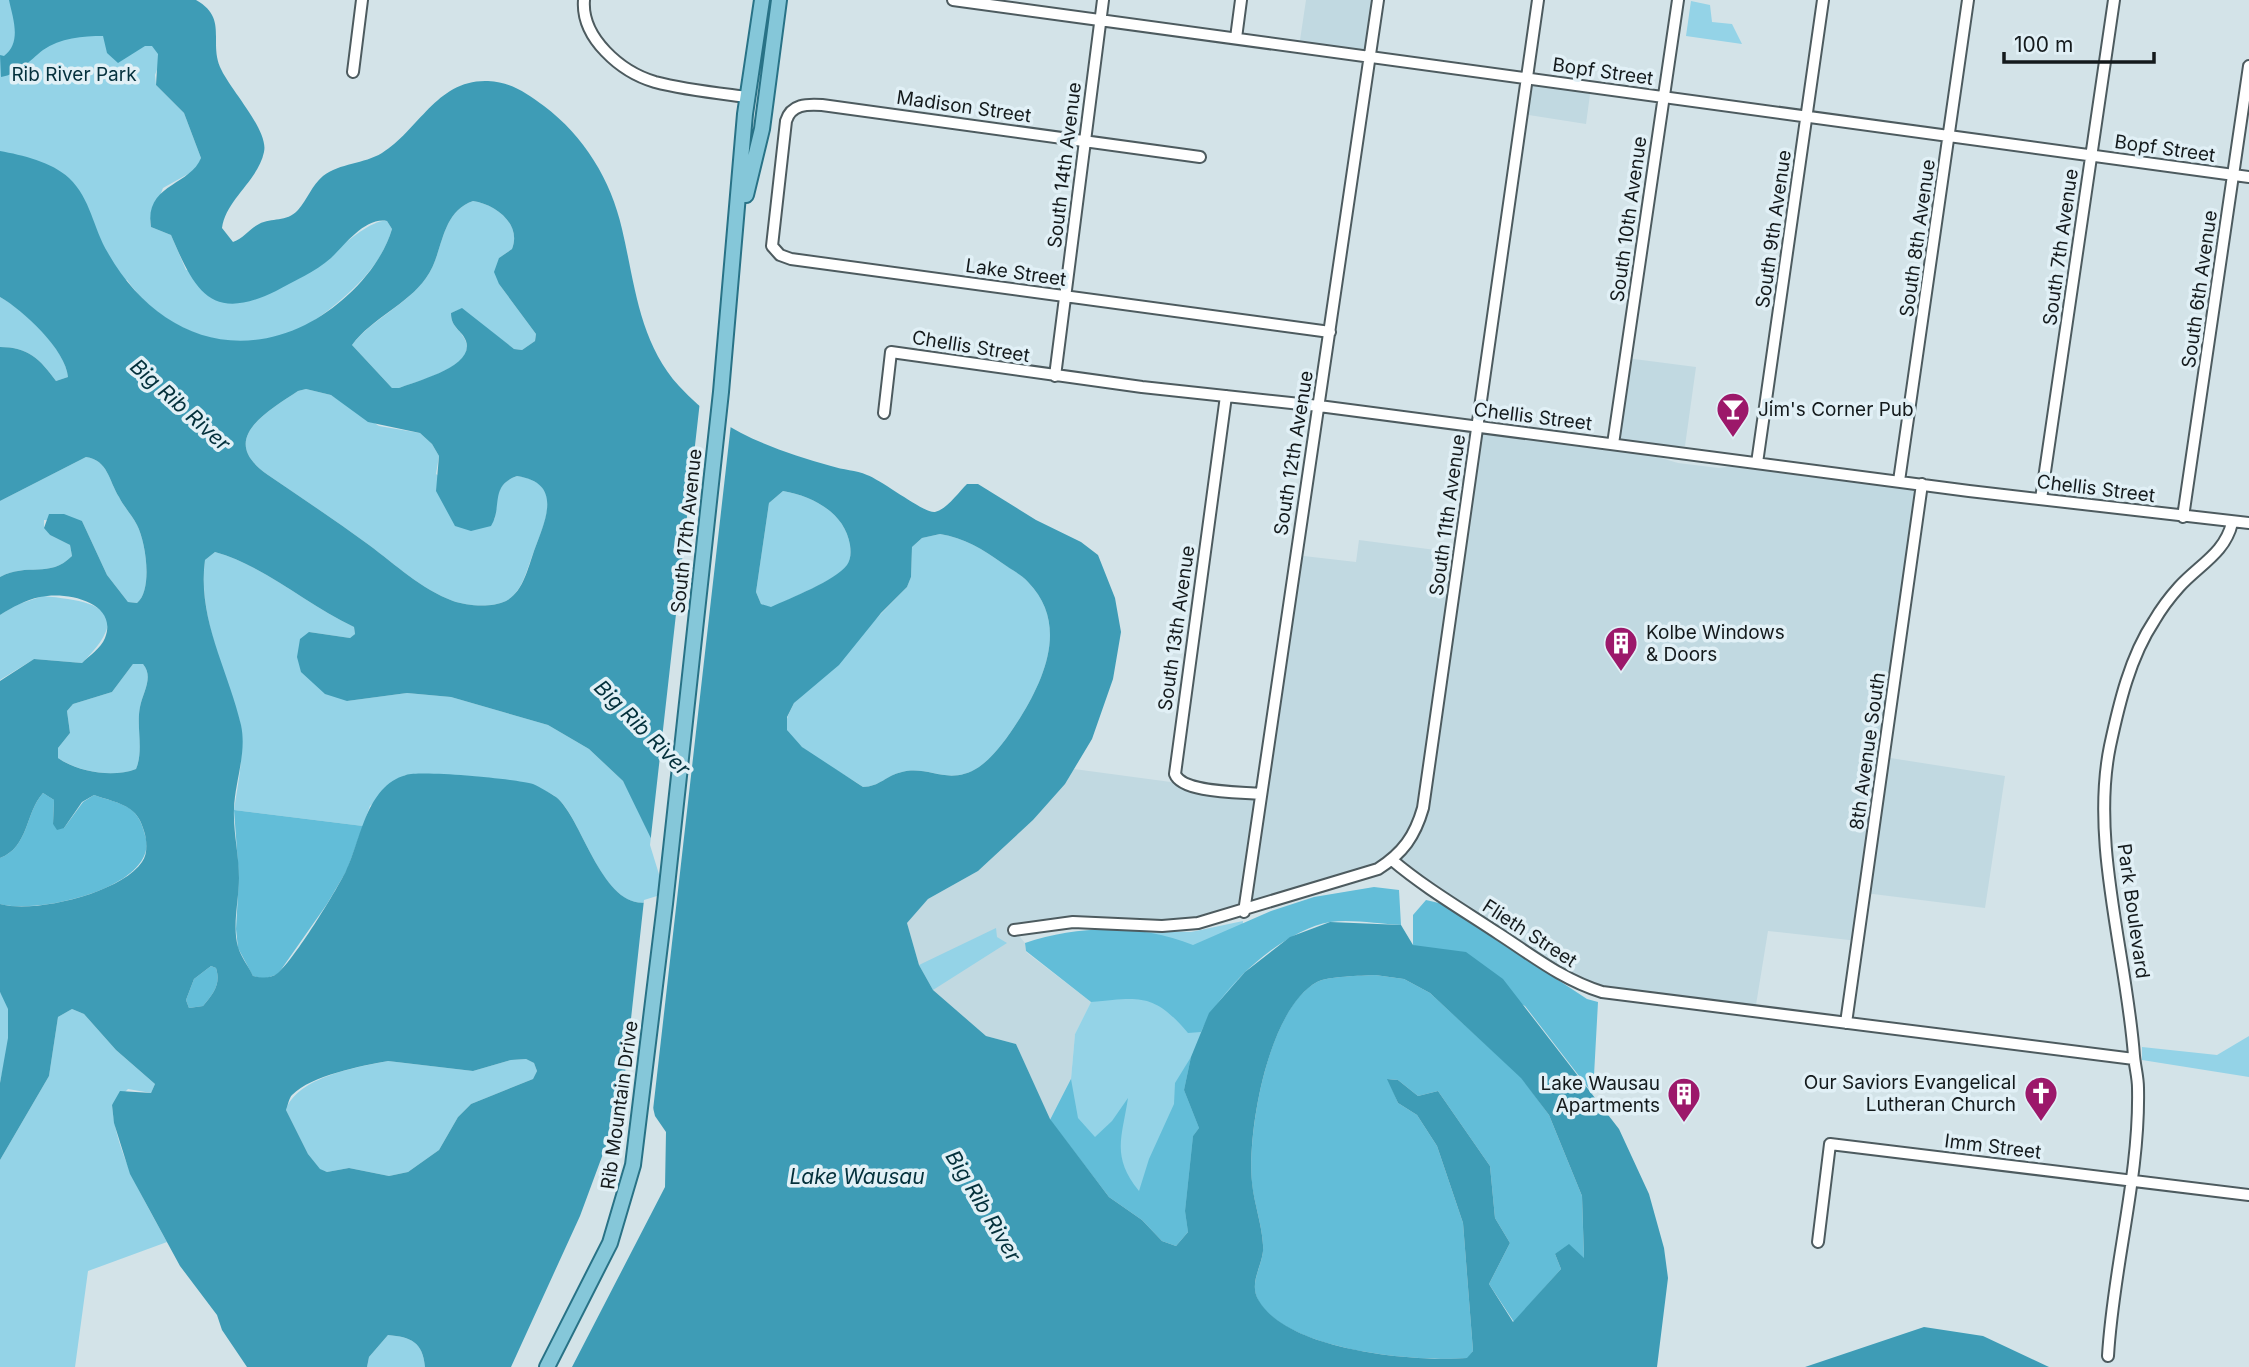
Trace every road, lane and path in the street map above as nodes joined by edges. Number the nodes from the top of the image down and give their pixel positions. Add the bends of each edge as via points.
1 (362, 0) edge
2 (584, 0) edge
3 (762, 0) edge
4 (779, 0) edge
5 (960, 0) edge
6 (1103, 0) edge
7 (1241, 0) edge
8 (1378, 0) edge
9 (1538, 0) edge
10 (1678, 0) edge
11 (1823, 0) edge
12 (1968, 0) edge
13 (2113, 0) edge
14 (1101, 19) junction
15 (1236, 38) junction
16 (1370, 56) junction
17 (2249, 66) edge
18 (353, 72) dead end
19 (1527, 78) junction
20 (748, 97) junction
21 (1664, 97) junction
22 (1806, 116) junction
23 (1949, 136) junction
24 (1085, 141) junction
25 (2091, 156) junction
26 (1200, 157) dead end
27 (2233, 174) junction
28 (779, 177) joint
29 (2249, 177) edge
30 (737, 234) junction
31 (1066, 296) junction
32 (1330, 332) junction
33 (1055, 376) junction
34 (1226, 396) junction
35 (1319, 405) junction
36 (884, 413) dead end
37 (1478, 426) junction
38 (1613, 444) junction
39 (1757, 463) junction
40 (1899, 481) junction
41 (1922, 484) junction
42 (2041, 499) junction
43 (2183, 517) junction
44 (2232, 523) junction
45 (2249, 523) edge
46 (1260, 794) junction
47 (673, 832) joint
48 (1392, 860) junction
49 (1244, 912) junction
50 (1014, 930) dead end
51 (1846, 1023) junction
52 (2134, 1059) junction
53 (2130, 1180) junction
54 (2249, 1195) edge
55 (1818, 1242) dead end
56 (2108, 1356) dead end
57 (547, 1367) edge

1 - 18 street
2 - 20 street via 590,30 614,57 652,81
3 - 20 main road, South 17th Avenue
4 - 30 main road, South 17th Avenue via 762,129
5 - 14 street, Bopf Street
6 - 14 street, South 14th Avenue
7 - 15 street
8 - 16 street, South 12th Avenue
9 - 19 street, South 11th Avenue
10 - 21 street, South 10th Avenue
11 - 22 street, South 9th Avenue
12 - 23 street, South 8th Avenue
13 - 25 street, South 7th Avenue
14 - 15 street, Bopf Street
14 - 24 street, South 14th Avenue
15 - 16 street, Bopf Street
16 - 19 street, Bopf Street
16 - 32 street, South 12th Avenue
17 - 27 street, South 6th Avenue
19 - 21 street, Bopf Street
19 - 37 street, South 11th Avenue
20 - 30 main road, South 17th Avenue
21 - 22 street, Bopf Street
21 - 38 street, South 10th Avenue
22 - 23 street, Bopf Street
22 - 39 street, South 9th Avenue
23 - 25 street, Bopf Street
23 - 40 street, South 8th Avenue
24 - 26 street, Madison Street
24 - 28 street, Madison Street via 805,105 787,115
24 - 31 street, South 14th Avenue
25 - 27 street, Bopf Street
25 - 42 street, South 7th Avenue
27 - 29 street, Bopf Street
27 - 43 street, South 6th Avenue
28 - 31 street, Lake Street via 771,239 773,249 782,257
30 - 47 main road, South 17th Avenue
31 - 32 street, Lake Street
31 - 33 street, South 14th Avenue
32 - 35 street, South 12th Avenue
33 - 34 street, Chellis Street
33 - 36 street, Chellis Street via 891,352
34 - 35 street, Chellis Street
34 - 46 street, South 13th Avenue via 1175,774 1180,783 1191,787
35 - 37 street, Chellis Street
35 - 46 street, South 12th Avenue
37 - 38 street, Chellis Street
37 - 48 street, South 11th Avenue via 1423,808 1409,843
38 - 39 street, Chellis Street
39 - 40 street, Chellis Street
40 - 41 street, Chellis Street
41 - 42 street, Chellis Street
41 - 51 street, 8th Avenue South
42 - 43 street, Chellis Street
43 - 44 street, Chellis Street
44 - 45 street
44 - 52 street, Park Boulevard via 2222,547 2179,587 2146,636 2123,693 2109,750 2109,877 2125,967
46 - 49 street, South 12th Avenue
47 - 57 main road, Rib Mountain Drive via 628,1187 616,1230
48 - 49 street via 1364,875
48 - 51 street, Flieth Street via 1418,882 1576,983 1602,992
49 - 50 street via 1180,925 1073,922
51 - 52 street, Flieth Street
52 - 53 street, Park Boulevard via 2138,1104
53 - 54 street, Imm Street
53 - 55 street, Imm Street via 1830,1144
53 - 56 street, Park Boulevard

